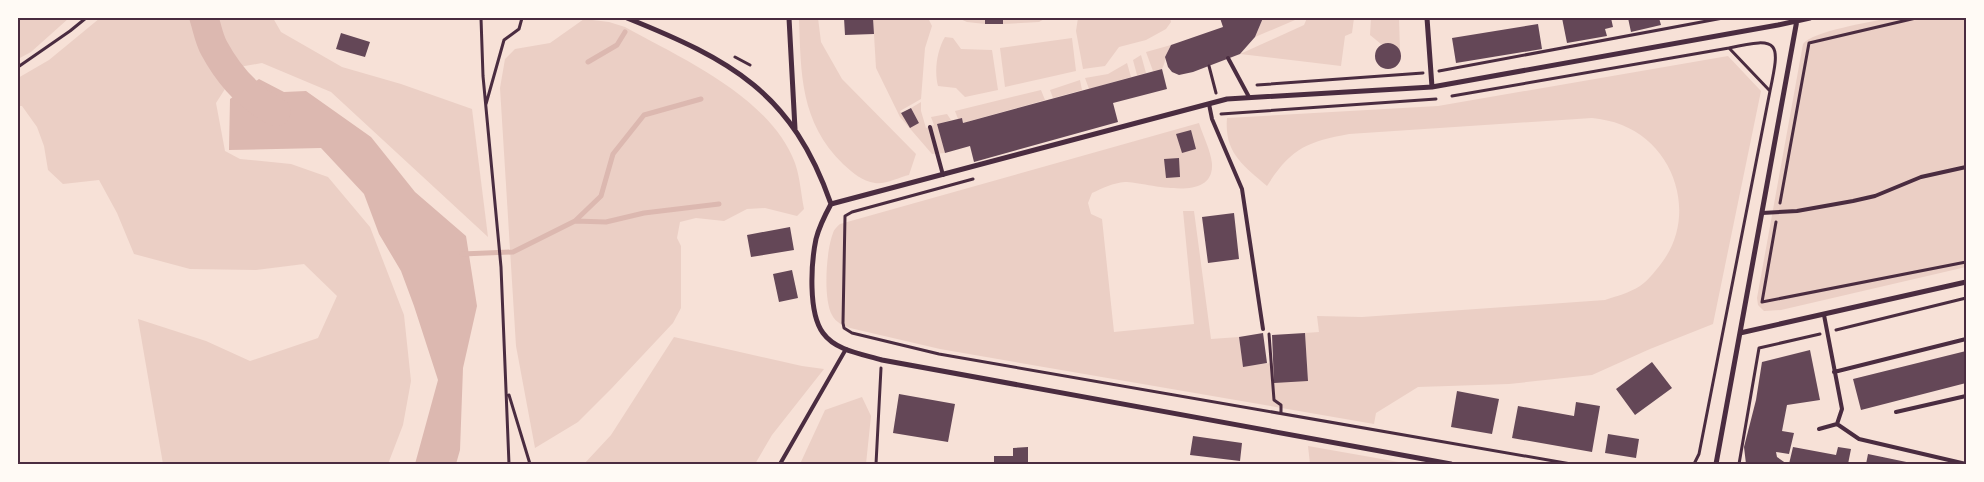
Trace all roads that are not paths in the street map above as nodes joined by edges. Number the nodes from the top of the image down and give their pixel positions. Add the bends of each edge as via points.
1 (626, 18) edge
2 (789, 18) edge
3 (1426, 18) edge
4 (1810, 18) edge
5 (1797, 19) edge
6 (1228, 58) dead end
7 (1432, 87) junction
8 (1249, 96) junction
9 (1209, 104) junction
10 (930, 127) dead end
11 (795, 129) junction
12 (1966, 167) edge
13 (943, 174) junction
14 (831, 204) junction
15 (1762, 213) junction
16 (1966, 282) edge
17 (1824, 315) junction
18 (1263, 329) road end
19 (1740, 334) junction
20 (1966, 339) edge
21 (846, 350) junction
22 (1834, 372) junction
23 (1966, 396) edge
24 (1896, 412) dead end
25 (1837, 424) junction
26 (1819, 429) dead end
27 (780, 464) edge
28 (1451, 464) edge
29 (1716, 464) edge
30 (1966, 464) edge

1 - 11 street via 696,48 738,71 779,107
2 - 11 street
3 - 7 street
4 - 5 street
5 - 7 street
5 - 15 street
6 - 8 lane
7 - 8 street
8 - 9 street
9 - 13 street
9 - 18 lane via 1242,189
10 - 13 lane
11 - 14 street via 822,178
12 - 15 lane via 1921,177 1853,202
13 - 14 street
14 - 21 street via 817,238 814,304 817,322 824,334
15 - 19 street
16 - 17 street
17 - 19 street
17 - 22 lane
19 - 29 street
20 - 22 lane
21 - 27 lane
21 - 28 street via 882,360
22 - 25 lane via 1842,409
23 - 24 lane
25 - 26 lane
25 - 30 lane via 1859,439

